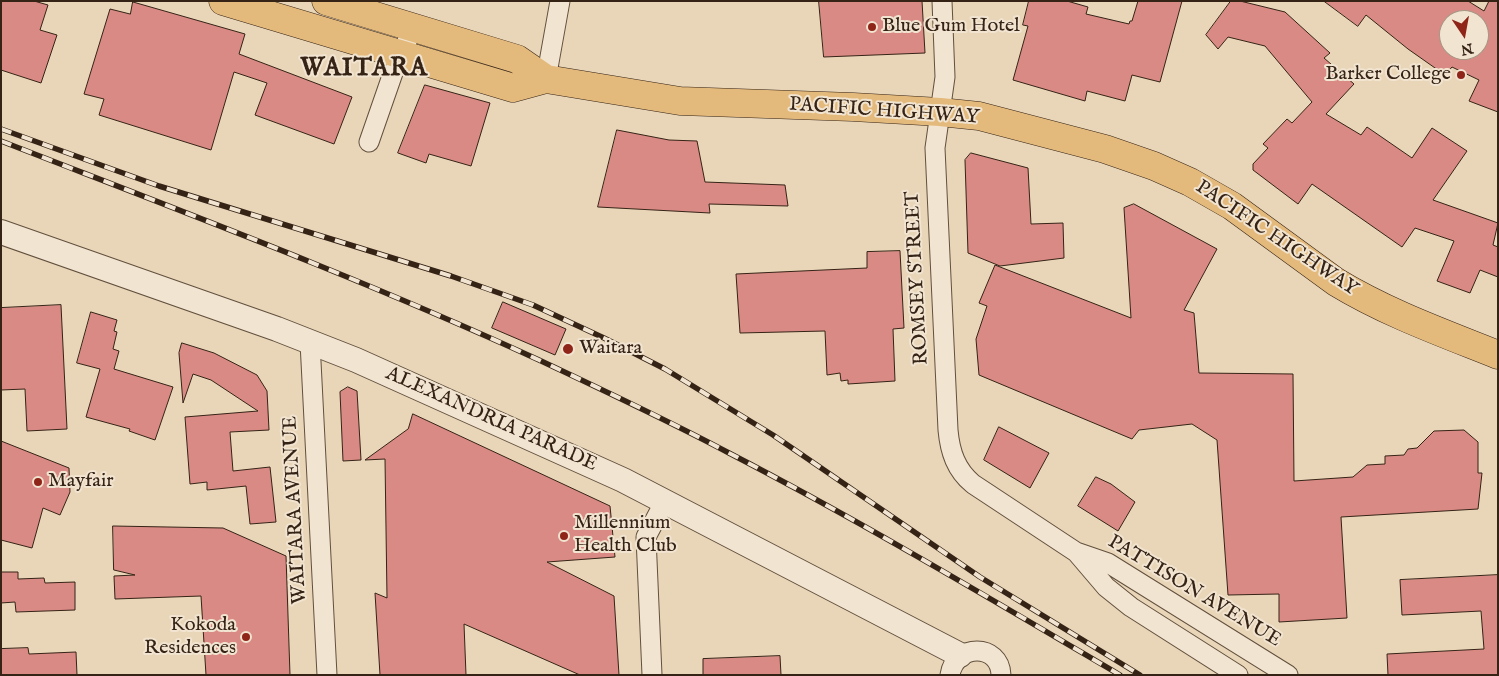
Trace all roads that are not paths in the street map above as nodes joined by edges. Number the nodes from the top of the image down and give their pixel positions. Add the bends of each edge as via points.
1 (223, 1) edge
2 (326, 1) edge
3 (560, 1) edge
4 (942, 1) edge
5 (411, 28) junction
6 (403, 56) junction
7 (546, 79) junction
8 (940, 112) junction
9 (369, 142) dead end
10 (1, 232) edge
11 (310, 342) junction
12 (1498, 354) edge
13 (949, 442) joint
14 (665, 501) junction
15 (1076, 552) junction
16 (955, 665) edge
17 (327, 675) edge
18 (652, 675) edge
19 (1001, 675) edge
20 (1238, 675) edge
21 (1288, 675) edge

1 - 6 main road, PACIFIC HIGHWAY
2 - 5 main road, PACIFIC HIGHWAY
3 - 7 street
4 - 8 street, ROMSEY STREET via 945,77
5 - 6 street
5 - 7 main road, PACIFIC HIGHWAY via 517,59
6 - 7 main road, PACIFIC HIGHWAY via 513,88
6 - 9 street via 393,73
7 - 8 main road, PACIFIC HIGHWAY via 680,101
8 - 12 main road, PACIFIC HIGHWAY via 984,117 1105,149 1154,166 1232,206 1352,292 1420,325
8 - 13 street, ROMSEY STREET via 934,148
10 - 11 street, ALEXANDRIA PARADE
11 - 14 street, ALEXANDRIA PARADE
11 - 17 street, WAITARA AVENUE
13 - 15 street, PATTISON AVENUE via 954,460 965,477
14 - 16 street, ALEXANDRIA PARADE
14 - 18 street via 646,537
15 - 20 street, PATTISON AVENUE via 1106,586 1132,607
15 - 21 street, PATTISON AVENUE via 1108,563
16 - 19 street via 968,652 977,650 985,652 998,663

